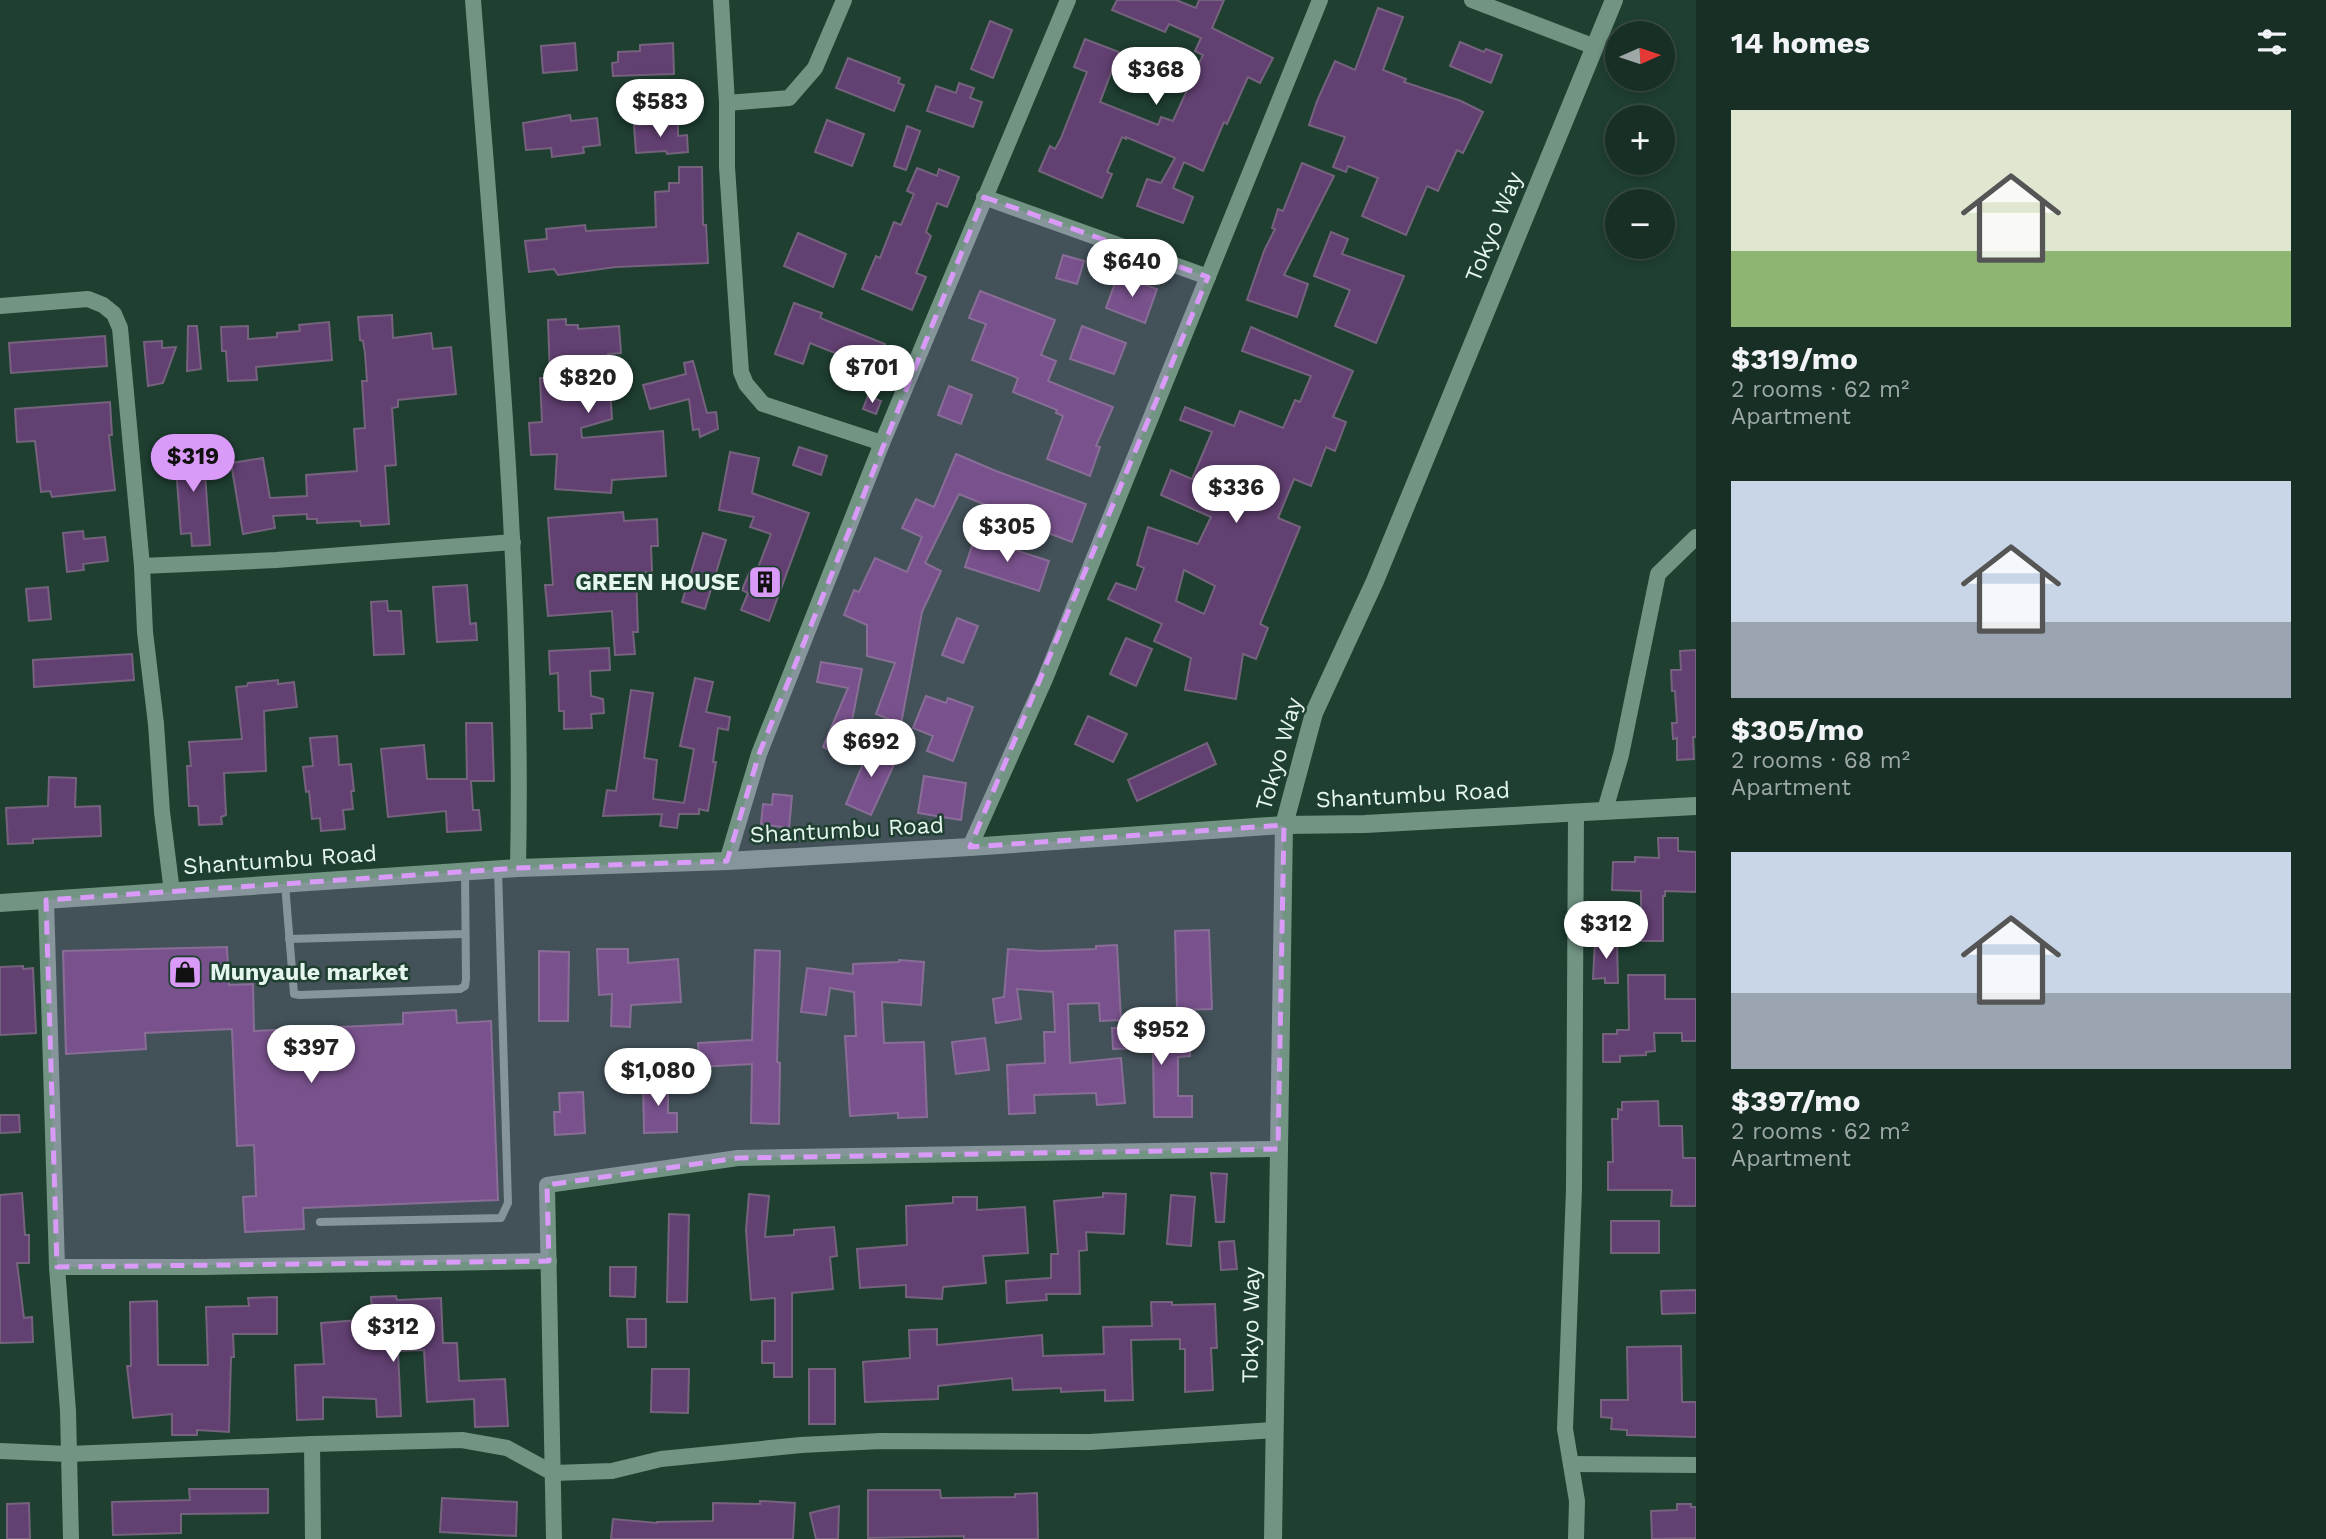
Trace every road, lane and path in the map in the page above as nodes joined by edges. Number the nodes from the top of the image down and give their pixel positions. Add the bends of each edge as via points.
1 (473, 0) edge
2 (721, 0) edge
3 (844, 0) edge
4 (1068, 0) edge
5 (1320, 0) edge
6 (1472, 0) edge
7 (1614, 0) edge
8 (1595, 47) junction
9 (727, 103) junction
10 (984, 198) junction
11 (1208, 277) junction
12 (0, 306) edge
13 (883, 443) junction
14 (1696, 537) edge
15 (513, 542) junction
16 (142, 566) junction
17 (1696, 806) edge
18 (1605, 810) junction
19 (1576, 812) junction
20 (1284, 825) junction
21 (970, 847) junction
22 (727, 862) junction
23 (518, 868) junction
24 (498, 869) junction
25 (465, 871) junction
26 (285, 884) junction
27 (172, 892) junction
28 (46, 900) junction
29 (0, 903) edge
30 (465, 934) junction
31 (289, 939) junction
32 (1278, 1149) junction
33 (320, 1222) dead end
34 (549, 1261) junction
35 (57, 1267) junction
36 (1274, 1430) junction
37 (312, 1444) junction
38 (0, 1451) edge
39 (69, 1454) junction
40 (1571, 1464) junction
41 (1696, 1465) edge
42 (553, 1474) junction
43 (71, 1539) edge
44 (313, 1539) edge
45 (554, 1539) edge
46 (1273, 1539) edge
47 (1576, 1539) edge

1 - 15 street
2 - 9 street
3 - 9 street via 815,68 789,98
4 - 10 street
5 - 11 street
6 - 8 street
7 - 8 street, Tokyo Way
8 - 20 street, Tokyo Way via 1375,581 1314,712
9 - 13 street via 727,167 741,372 746,384 763,404
10 - 11 street
10 - 13 street
11 - 21 street via 1045,679
12 - 16 street via 88,299 114,314 120,328
13 - 22 street via 758,754
14 - 18 street via 1658,575 1621,755
15 - 16 street
15 - 23 street
16 - 27 street
17 - 18 street, Shantumbu Road
18 - 19 street, Shantumbu Road
19 - 20 street, Shantumbu Road
19 - 40 street via 1574,1189 1565,1429
20 - 21 street, Shantumbu Road
20 - 32 street, Tokyo Way
21 - 22 street, Shantumbu Road
22 - 23 street, Shantumbu Road
23 - 24 street, Shantumbu Road
24 - 25 street, Shantumbu Road
24 - 33 lane via 508,1203 501,1218
25 - 26 street, Shantumbu Road
25 - 30 lane
26 - 27 street, Shantumbu Road
26 - 31 lane
27 - 28 street, Shantumbu Road
28 - 29 street, Shantumbu Road
28 - 35 street
30 - 31 lane
30 - 31 lane via 466,979 460,989 300,995 293,994
32 - 34 street via 738,1158 547,1185
32 - 36 street, Tokyo Way
34 - 35 street
34 - 42 street
35 - 39 street
36 - 42 street via 1090,1443 881,1441 814,1445
36 - 46 street, Tokyo Way
37 - 39 street
37 - 42 street via 462,1440 506,1448
37 - 44 street
38 - 39 street
39 - 43 street
40 - 41 street
40 - 47 street via 1577,1501
42 - 45 street

